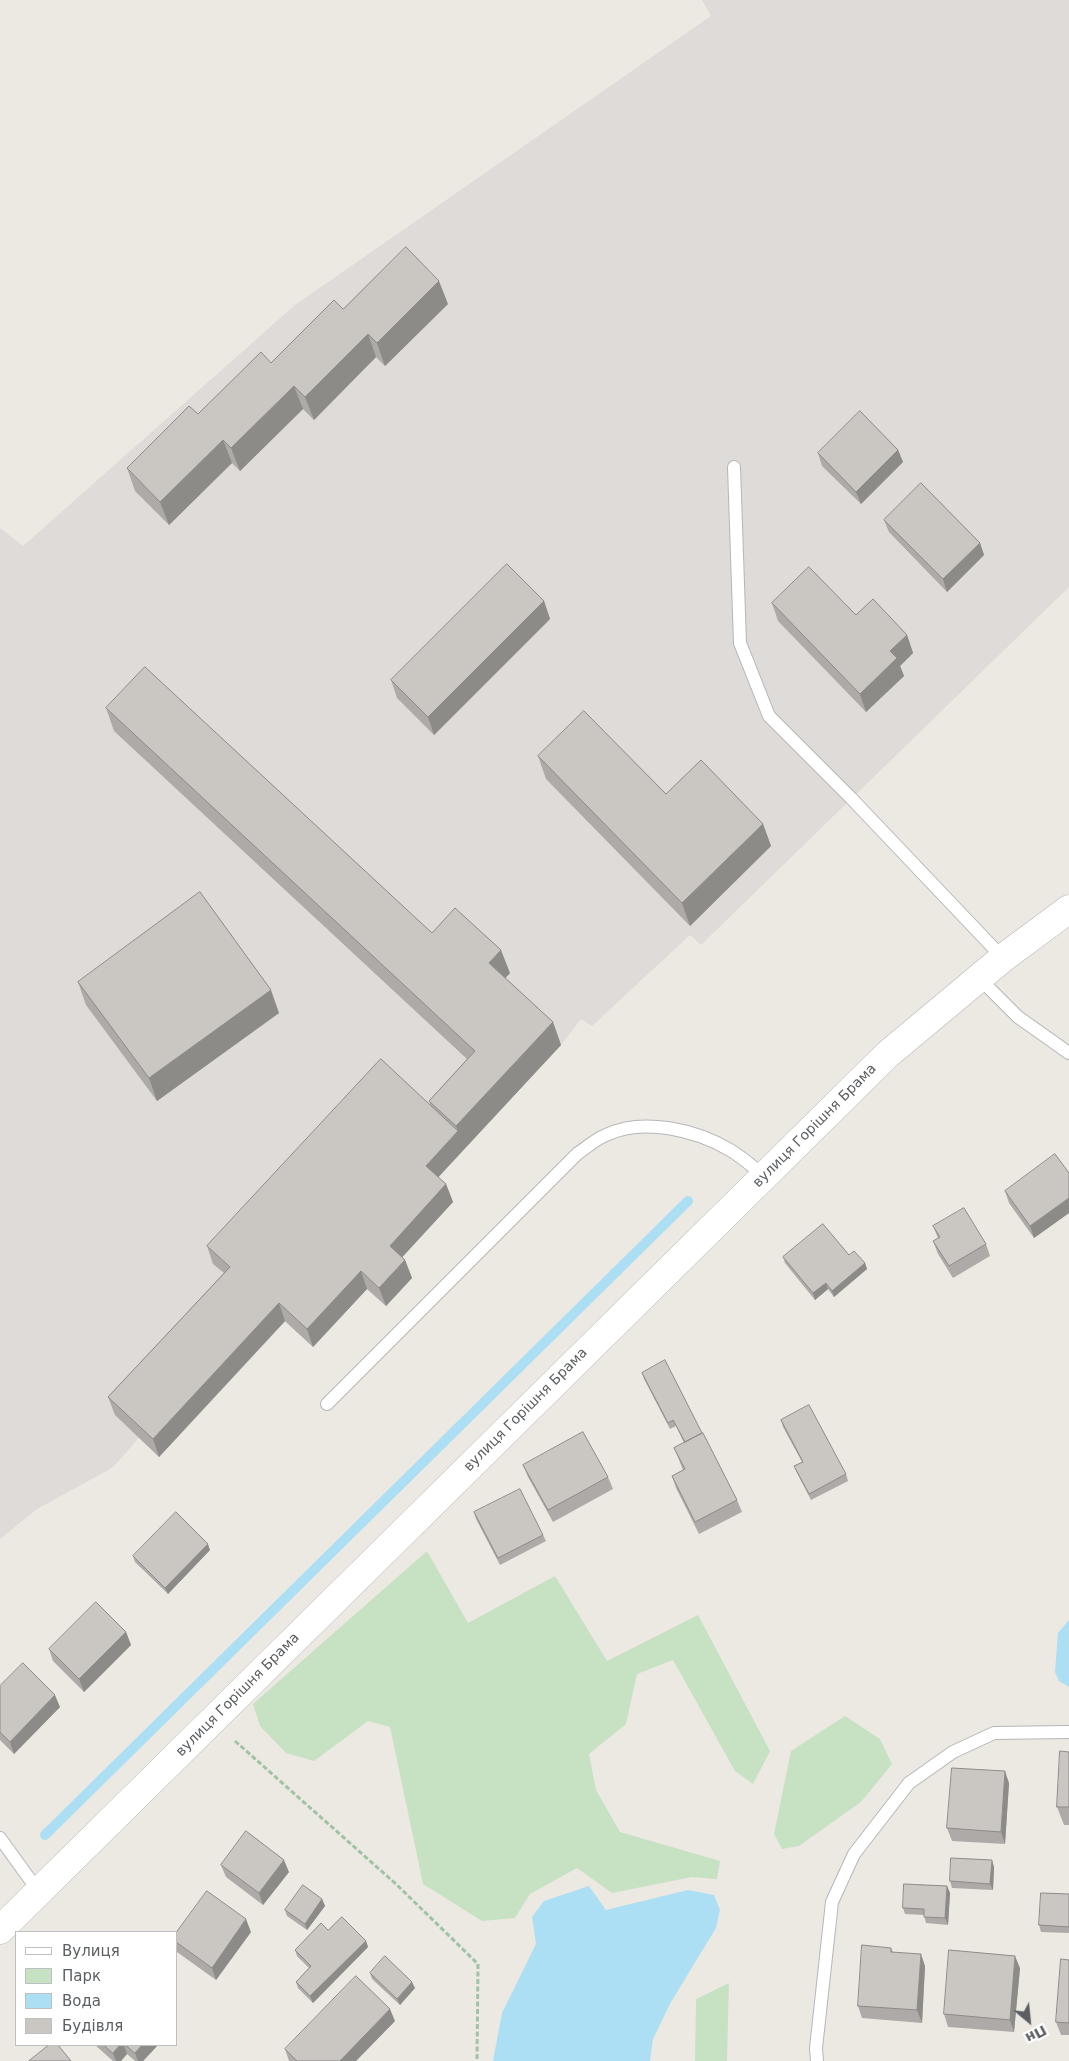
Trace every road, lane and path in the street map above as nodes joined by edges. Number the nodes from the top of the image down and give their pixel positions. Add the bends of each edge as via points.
1 (734, 466) dead end
2 (1069, 909) edge
3 (1003, 958) junction
4 (979, 978) junction
5 (1069, 1053) edge
6 (764, 1176) junction
7 (327, 1404) dead end
8 (1069, 1732) edge
9 (235, 1741) dead end
10 (0, 1838) edge
11 (39, 1892) junction
12 (0, 1930) edge
13 (477, 2061) edge
14 (817, 2061) edge

1 - 3 lane via 740,643 768,716 852,798
2 - 3 street, вулиця Горішня Брама
3 - 4 street, вулиця Горішня Брама
4 - 5 lane via 1018,1017
4 - 6 street, вулиця Горішня Брама via 888,1054
6 - 7 lane via 730,1150 700,1136 665,1128 631,1127 606,1134 577,1154
6 - 11 street, вулиця Горішня Брама
8 - 14 lane via 994,1733 953,1752 909,1783 854,1854 832,1902
9 - 13 path via 396,1884 478,1964
10 - 11 lane
11 - 12 street, вулиця Горішня Брама

